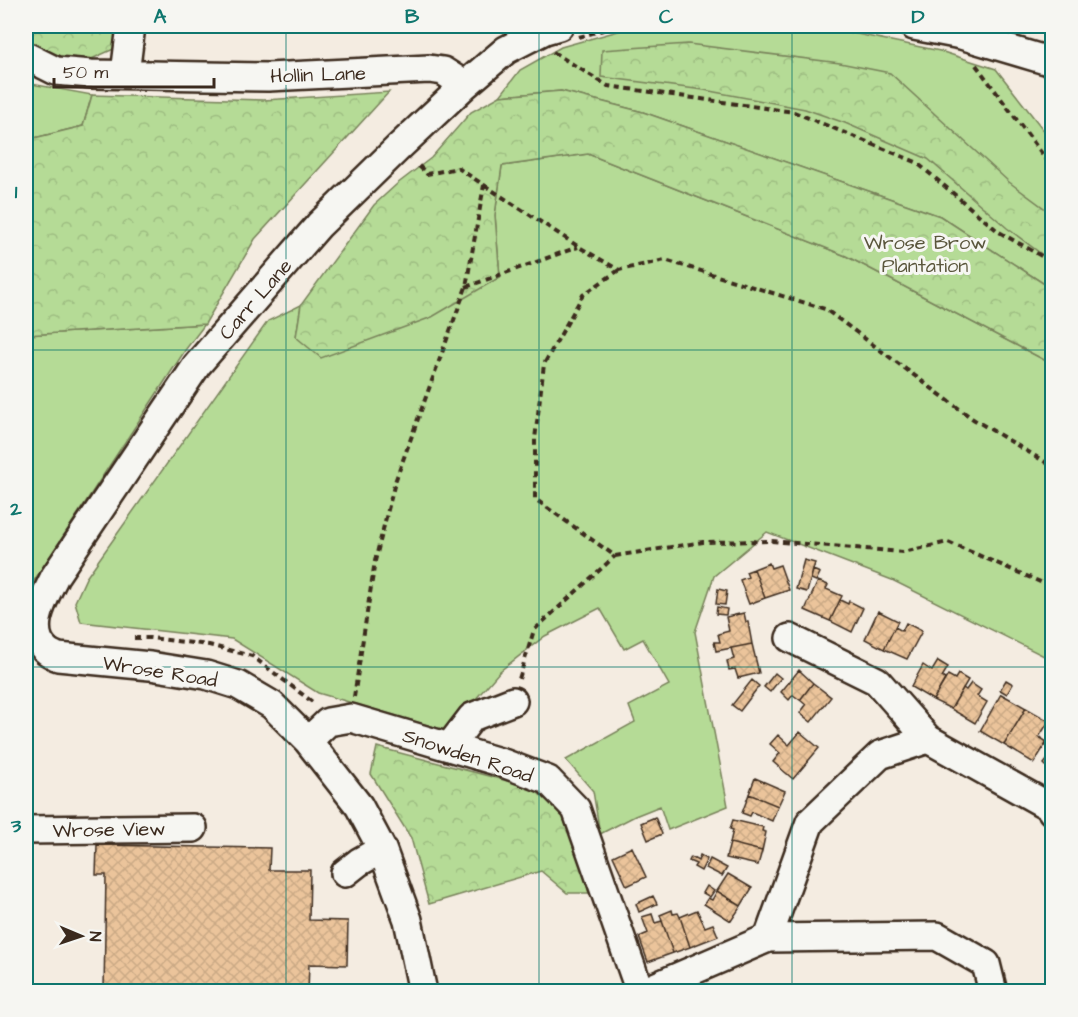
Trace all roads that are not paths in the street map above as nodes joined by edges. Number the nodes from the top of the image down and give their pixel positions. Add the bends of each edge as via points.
1 (131, 26) edge
2 (916, 26) edge
3 (560, 36) edge
4 (26, 56) edge
5 (1053, 62) edge
6 (125, 74) junction
7 (465, 85) junction
8 (790, 638) dead end
9 (33, 646) edge
10 (513, 700) road end
11 (928, 739) junction
12 (309, 741) junction
13 (449, 747) junction
14 (1053, 811) edge
15 (193, 828) dead end
16 (26, 830) edge
17 (382, 849) junction
18 (345, 873) dead end
19 (768, 938) junction
20 (423, 992) edge
21 (641, 992) edge
22 (993, 992) edge

1 - 6 street
2 - 5 street
3 - 7 street, Carr Lane via 545,30 506,50
4 - 6 street, Hollin Lane via 56,71
6 - 7 street, Hollin Lane via 268,77 429,69 443,71
7 - 9 street, Carr Lane via 319,225 197,365 55,576 39,609
8 - 11 street via 877,681
9 - 12 street, Wrose Road via 58,657 150,666 206,675 238,685 272,705
10 - 13 street via 472,717
11 - 14 street
11 - 19 street via 880,755 810,822
12 - 13 street, Snowden Road via 328,722 343,720
12 - 17 street, Wrose Road via 359,806
13 - 21 street, Snowden Road via 548,780 576,809
15 - 16 street, Wrose View
17 - 18 street
17 - 20 street, Wrose Road via 408,920
19 - 21 street
19 - 22 street via 937,936 986,963

